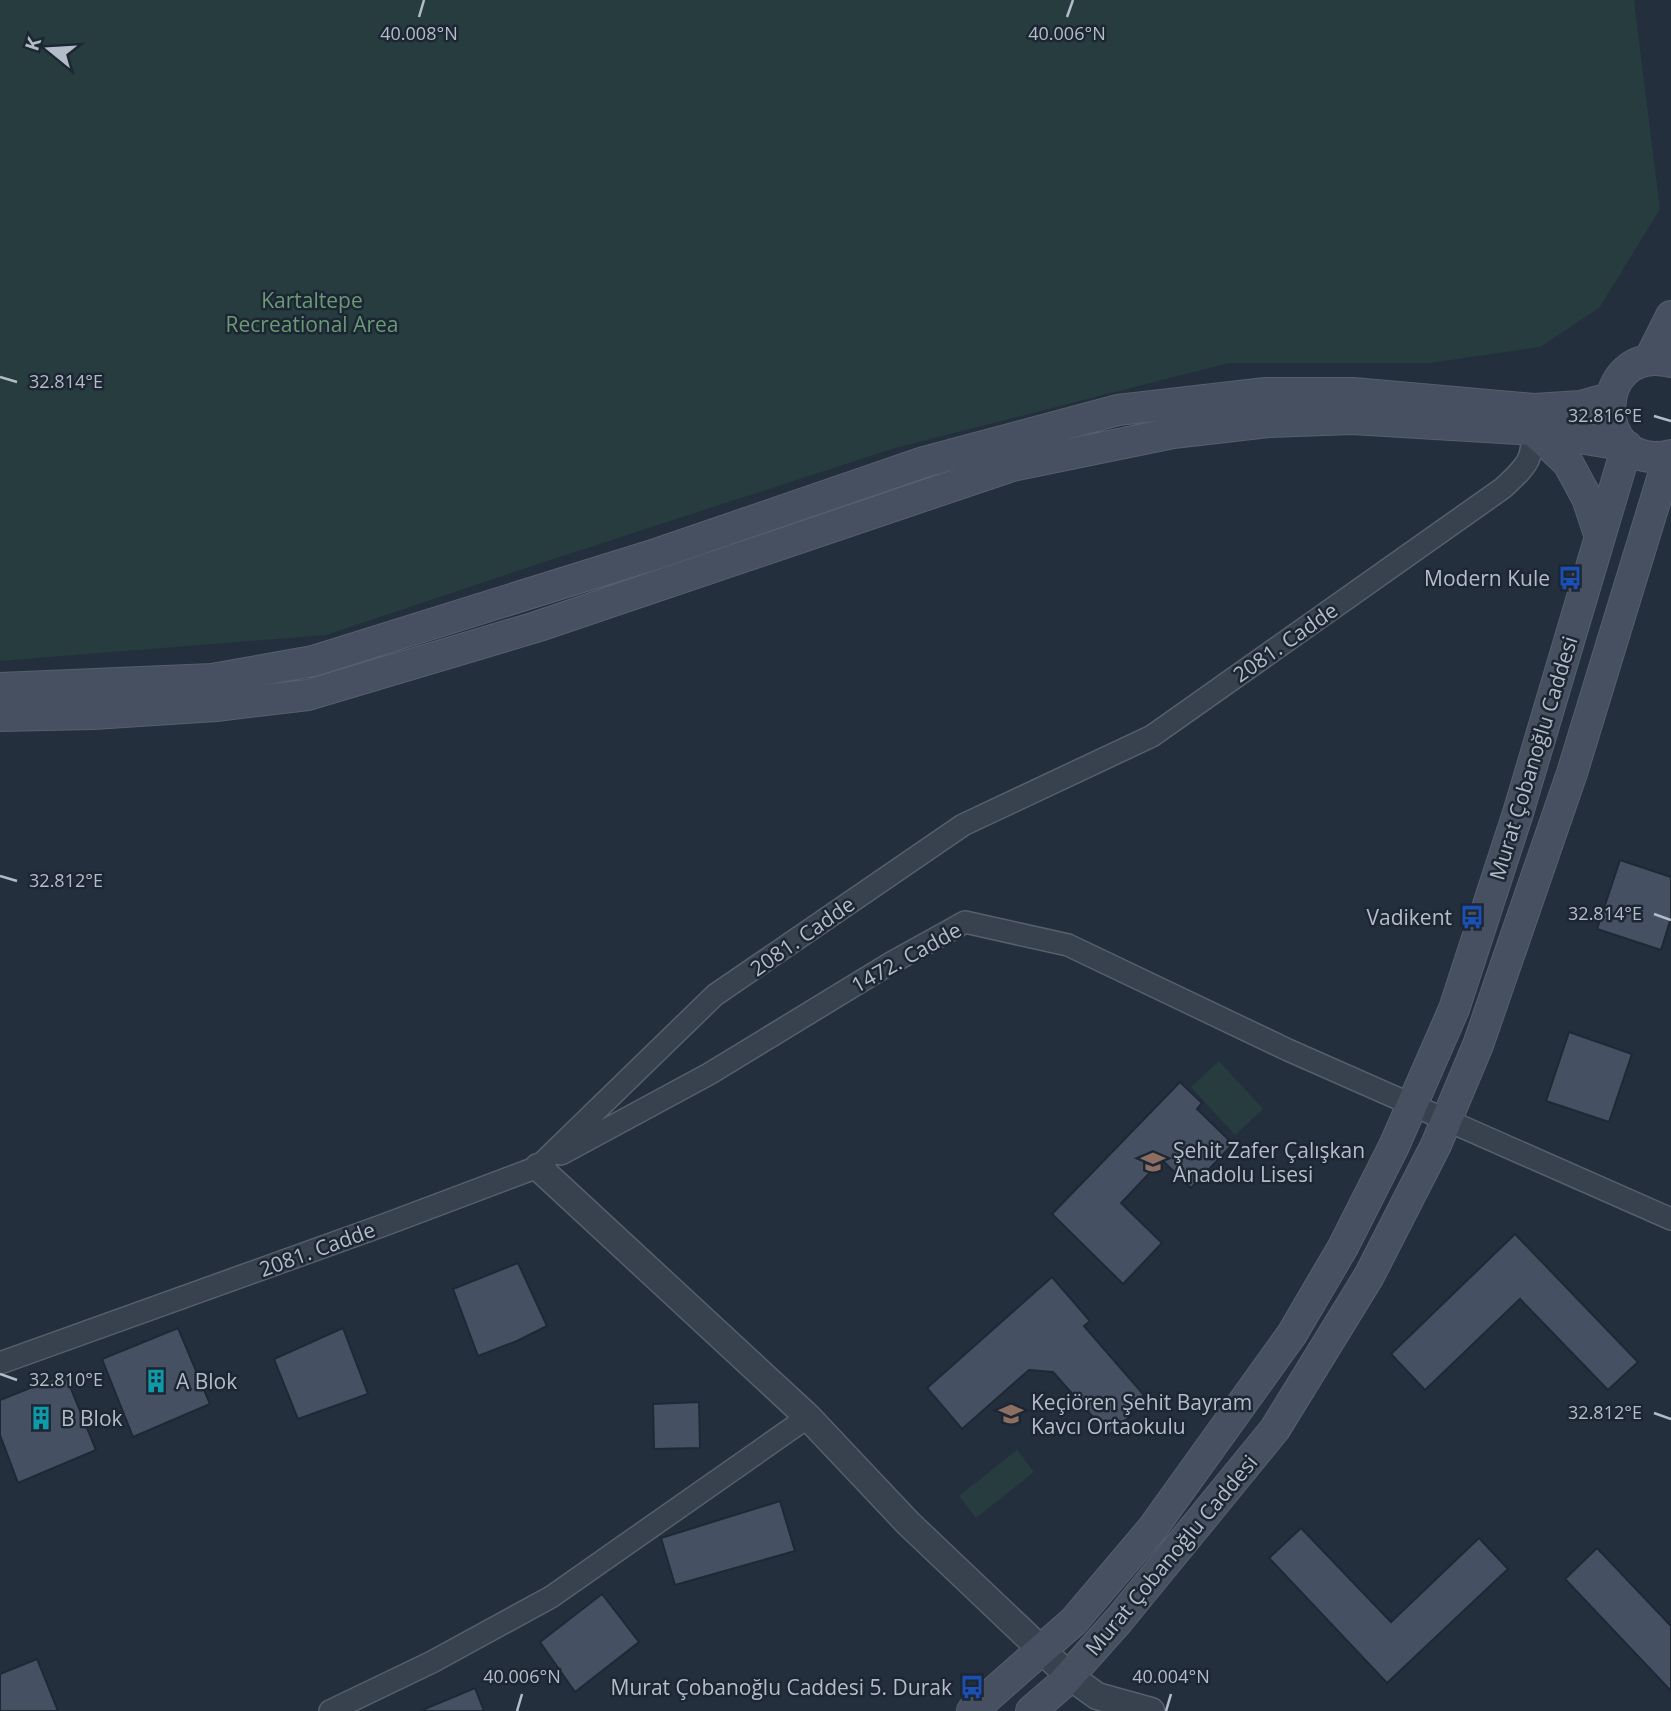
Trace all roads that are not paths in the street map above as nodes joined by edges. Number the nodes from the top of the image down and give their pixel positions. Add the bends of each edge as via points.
1 (1671, 316) edge
2 (1660, 361) edge
3 (1610, 398) junction
4 (1534, 420) junction
5 (1627, 446) junction
6 (1670, 455) edge
7 (1600, 537) junction
8 (0, 688) edge
9 (0, 716) edge
10 (1413, 1104) junction
11 (1448, 1119) junction
12 (538, 1167) junction
13 (1671, 1219) edge
14 (0, 1363) edge
15 (808, 1417) junction
16 (1041, 1649) junction
17 (1069, 1675) junction
18 (330, 1711) edge
19 (972, 1711) edge
20 (1031, 1711) edge
21 (1151, 1711) edge

1 - 2 main road
2 - 3 main road via 1635,365 1624,373
3 - 4 main road
3 - 5 main road via 1612,426
4 - 5 main road
4 - 7 main road via 1568,463 1587,498
4 - 8 main road via 1353,393 1266,393 1118,410 924,462 659,553 313,661 212,679
4 - 9 main road via 1268,422 1161,435 1012,467 536,627 308,695 216,706
4 - 12 street, 2081. Cadde via 1531,456 1503,488 1160,730 963,825 715,995
5 - 6 main road via 1643,455
5 - 7 main road, Murat Çobanoğlu Caddesi
6 - 11 main road, Murat Çobanoğlu Caddesi via 1572,773
7 - 10 main road, Murat Çobanoğlu Caddesi via 1454,1009
10 - 11 street, 1472. Cadde
10 - 12 street, 1472. Cadde via 1288,1051 1068,945 965,922 709,1074
10 - 16 main road, Murat Çobanoğlu Caddesi via 1343,1247 1292,1334 1152,1529 1074,1621
11 - 13 street, 1472. Cadde
11 - 17 main road, Murat Çobanoğlu Caddesi via 1369,1276 1275,1429
12 - 14 street, 2081. Cadde
12 - 15 street
15 - 16 street via 908,1523
15 - 18 street via 551,1597
16 - 17 street
16 - 19 main road, Murat Çobanoğlu Caddesi
17 - 20 main road, Murat Çobanoğlu Caddesi
17 - 21 street via 1097,1696

